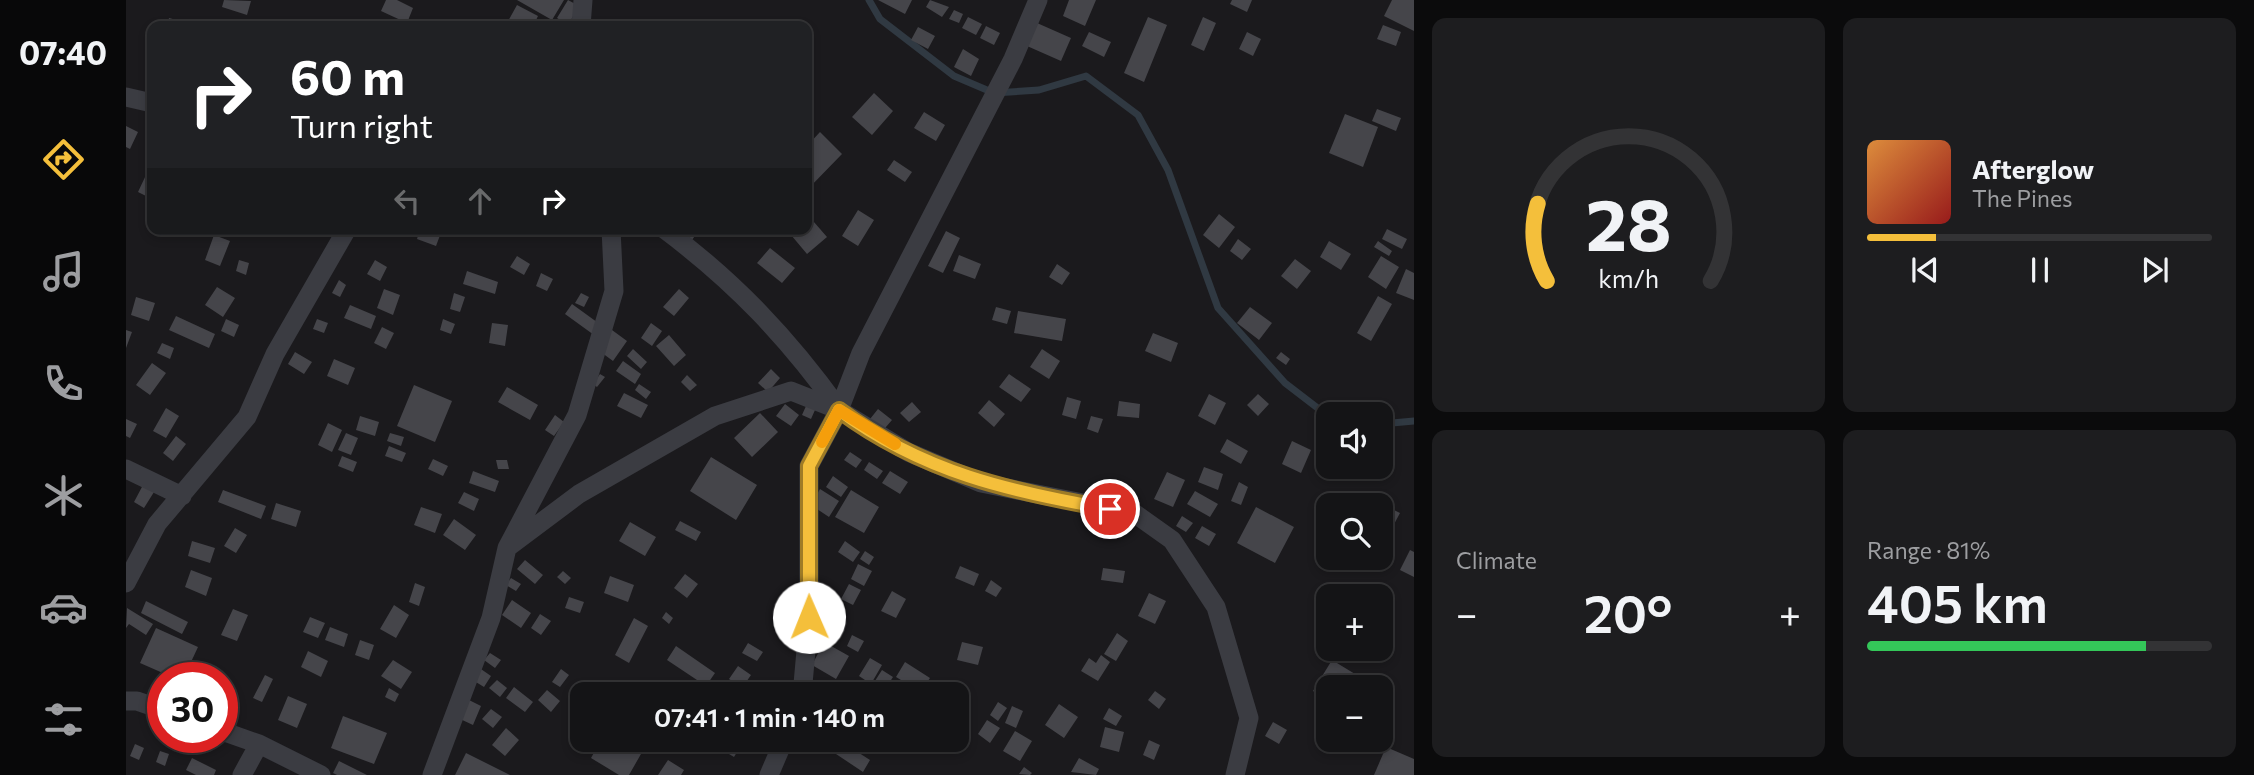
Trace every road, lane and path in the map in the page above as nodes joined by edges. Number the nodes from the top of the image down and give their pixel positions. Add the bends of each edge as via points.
1 (583, 0) edge
2 (1038, 0) edge
3 (581, 21) edge
4 (126, 97) edge
5 (147, 102) edge
6 (344, 235) edge
7 (611, 235) edge
8 (672, 235) edge
9 (839, 410) junction
10 (126, 469) edge
11 (182, 496) junction
12 (506, 548) junction
13 (126, 583) edge
14 (803, 682) edge
15 (126, 701) edge
16 (147, 704) edge
17 (238, 737) edge
18 (259, 744) junction
19 (779, 752) edge
20 (242, 775) edge
21 (321, 775) edge
22 (432, 775) edge
23 (769, 775) edge
24 (1235, 775) edge

1 - 3 street
2 - 9 street via 1013,58 861,353
4 - 5 street
6 - 11 street via 275,354 247,416
7 - 12 street via 614,291 576,415
8 - 9 street via 713,266 797,351
9 - 12 street via 790,391 715,416 579,494
9 - 14 street via 809,466 809,617
9 - 24 street via 908,452 981,483 1134,513 1172,540 1216,607 1249,718
10 - 11 street
11 - 13 street via 157,524
12 - 22 street via 491,618
15 - 16 street
17 - 18 street
18 - 20 street
18 - 21 street
19 - 23 street

